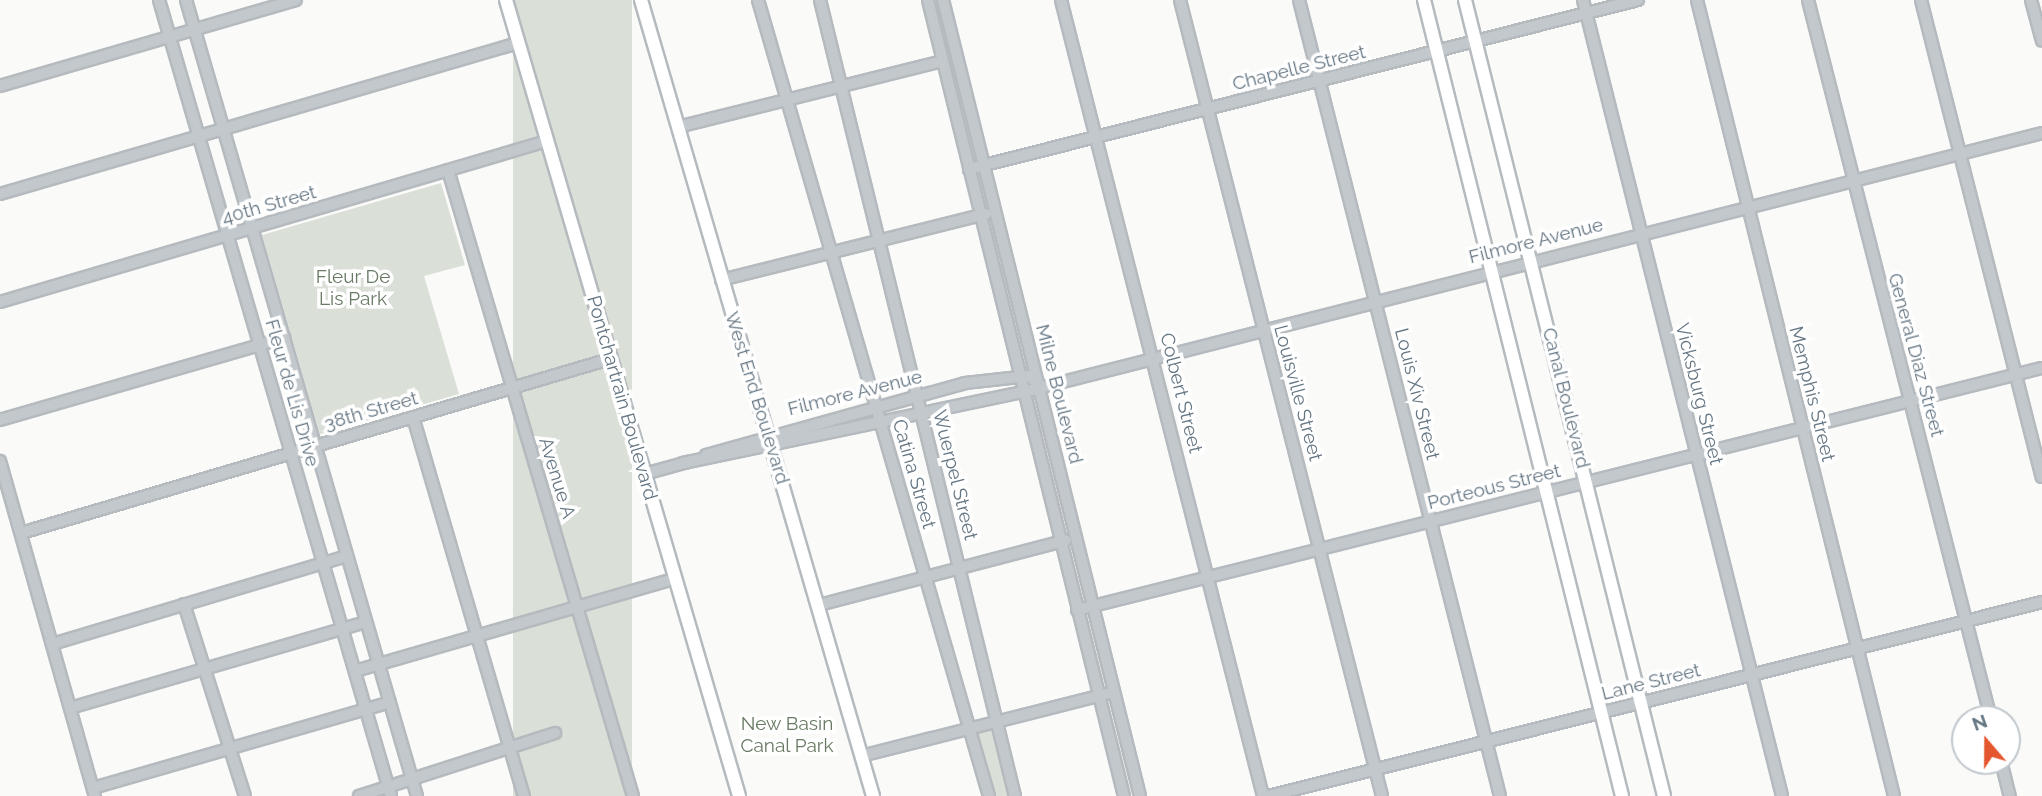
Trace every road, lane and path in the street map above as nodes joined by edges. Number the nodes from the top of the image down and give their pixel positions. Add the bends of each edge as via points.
1 (159, 0) edge
2 (186, 0) edge
3 (296, 0) edge
4 (506, 0) edge
5 (641, 0) edge
6 (758, 0) edge
7 (820, 0) edge
8 (928, 0) edge
9 (943, 0) edge
10 (1061, 0) edge
11 (1180, 0) edge
12 (1299, 0) edge
13 (1423, 0) edge
14 (1465, 0) edge
15 (1583, 0) edge
16 (1638, 0) edge
17 (1697, 0) edge
18 (1808, 0) edge
19 (1922, 0) edge
20 (2031, 0) edge
21 (1586, 13) junction
22 (194, 30) junction
23 (170, 37) junction
24 (1475, 41) junction
25 (2042, 41) edge
26 (518, 43) junction
27 (1436, 51) junction
28 (942, 61) junction
29 (1319, 81) junction
30 (0, 86) edge
31 (840, 86) junction
32 (786, 99) junction
33 (1208, 109) junction
34 (677, 127) junction
35 (223, 129) junction
36 (2042, 133) edge
37 (200, 136) junction
38 (1096, 137) junction
39 (547, 141) junction
40 (1960, 153) junction
41 (985, 165) junction
42 (969, 169) junction
43 (448, 170) junction
44 (1852, 180) junction
45 (0, 194) edge
46 (1749, 206) junction
47 (996, 211) junction
48 (981, 215) junction
49 (252, 229) junction
50 (1640, 233) junction
51 (228, 235) junction
52 (878, 240) junction
53 (831, 252) junction
54 (1533, 260) junction
55 (1491, 270) junction
56 (721, 280) junction
57 (1375, 300) junction
58 (0, 302) edge
59 (1263, 328) junction
60 (284, 338) junction
61 (260, 345) junction
62 (1153, 356) junction
63 (610, 359) junction
64 (2042, 368) edge
65 (2016, 374) junction
66 (1020, 377) junction
67 (1039, 384) junction
68 (512, 388) junction
69 (1024, 391) junction
70 (917, 395) junction
71 (1910, 401) junction
72 (876, 405) junction
73 (921, 411) junction
74 (414, 417) junction
75 (0, 420) edge
76 (881, 422) junction
77 (1802, 428) junction
78 (768, 433) junction
79 (315, 446) junction
80 (772, 449) junction
81 (291, 453) junction
82 (1696, 454) junction
83 (0, 461) edge
84 (683, 463) junction
85 (644, 474) junction
86 (2042, 477) edge
87 (1586, 482) junction
88 (1545, 492) junction
89 (1431, 521) junction
90 (22, 533) junction
91 (1076, 538) junction
92 (1061, 541) junction
93 (1321, 549) junction
94 (347, 556) junction
95 (323, 564) junction
96 (959, 567) junction
97 (925, 576) junction
98 (1210, 577) junction
99 (674, 579) junction
100 (2042, 602) edge
101 (184, 604) junction
102 (819, 605) junction
103 (578, 606) junction
104 (1093, 606) junction
105 (1077, 610) junction
106 (1966, 621) junction
107 (366, 622) junction
108 (342, 628) junction
109 (477, 637) junction
110 (52, 644) junction
111 (1857, 648) junction
112 (379, 665) junction
113 (206, 668) junction
114 (355, 671) junction
115 (1751, 675) junction
116 (1114, 692) junction
117 (1098, 696) junction
118 (390, 702) junction
119 (1641, 703) junction
120 (1987, 705) edge
121 (70, 708) junction
122 (365, 709) junction
123 (1601, 713) junction
124 (997, 721) junction
125 (969, 728) junction
126 (555, 733) dead end
127 (1486, 742) junction
128 (508, 746) junction
129 (231, 748) junction
130 (861, 756) junction
131 (1375, 769) junction
132 (411, 775) junction
133 (2005, 775) edge
134 (94, 792) edge
135 (390, 792) edge
136 (244, 796) edge
137 (359, 796) edge
138 (417, 796) edge
139 (524, 796) edge
140 (633, 796) edge
141 (739, 796) edge
142 (873, 796) edge
143 (989, 796) edge
144 (1015, 796) edge
145 (1124, 796) edge
146 (1140, 796) edge
147 (1263, 796) edge
148 (1269, 796) edge
149 (1382, 796) edge
150 (1500, 796) edge
151 (1622, 796) edge
152 (1664, 796) edge
153 (1782, 796) edge
154 (1895, 796) edge
155 (2010, 796) edge

1 - 23 street, Fleur de Lis Drive
2 - 22 street, Fleur de Lis Drive
3 - 22 street
4 - 26 main road, Pontchartrain Boulevard
5 - 34 main road, West End Boulevard
6 - 32 street, Catina Street
7 - 31 street, Wuerpel Street
8 - 28 street, Milne Boulevard
9 - 41 street, Milne Boulevard
10 - 38 street, Colbert Street
11 - 33 street, Louisville Street
12 - 29 street, Louis Xiv Street
13 - 27 main road
14 - 24 main road, Canal Boulevard
15 - 21 street, Vicksburg Street
16 - 21 street, Chapelle Street
17 - 46 street, Memphis Street
18 - 44 street, General Diaz Street
19 - 40 street
20 - 25 street
21 - 24 street, Chapelle Street
21 - 50 street, Vicksburg Street
22 - 23 street
22 - 35 street, Fleur de Lis Drive
23 - 30 street
23 - 37 street, Fleur de Lis Drive
24 - 27 street, Chapelle Street
24 - 54 main road, Canal Boulevard
26 - 35 street
26 - 39 main road, Pontchartrain Boulevard
27 - 29 street, Chapelle Street
27 - 55 main road
28 - 31 street
28 - 42 street, Milne Boulevard
29 - 33 street, Chapelle Street
29 - 57 street, Louis Xiv Street
31 - 32 street
31 - 52 street, Wuerpel Street
32 - 34 street
32 - 53 street, Catina Street
33 - 38 street, Chapelle Street
33 - 59 street, Louisville Street
34 - 56 main road, West End Boulevard
35 - 37 street
35 - 49 street, Fleur de Lis Drive
36 - 40 street, Filmore Avenue
37 - 45 street
37 - 51 street, Fleur de Lis Drive
38 - 41 street, Chapelle Street
38 - 62 street, Colbert Street
39 - 43 street, 40th Street
39 - 63 main road, Pontchartrain Boulevard
40 - 44 street, Filmore Avenue
40 - 65 street
41 - 42 street, Chapelle Street
41 - 47 street, Milne Boulevard
42 - 48 street, Milne Boulevard
43 - 49 street, 40th Street
43 - 68 street, Avenue A
44 - 46 street, Filmore Avenue
44 - 71 street, General Diaz Street
46 - 50 street, Filmore Avenue
46 - 77 street, Memphis Street
47 - 48 street
47 - 67 street, Milne Boulevard
48 - 52 street
48 - 66 street, Milne Boulevard
49 - 51 street, 40th Street
49 - 60 street, Fleur de Lis Drive
50 - 54 street, Filmore Avenue
50 - 82 street, Vicksburg Street
51 - 58 street, 40th Street
51 - 61 street, Fleur de Lis Drive
52 - 53 street
52 - 70 street, Wuerpel Street
53 - 56 street
53 - 72 street, Catina Street
54 - 55 street, Filmore Avenue
54 - 87 main road, Canal Boulevard
55 - 57 street, Filmore Avenue
55 - 88 main road
56 - 78 main road, West End Boulevard
57 - 59 street, Filmore Avenue
57 - 89 street, Louis Xiv Street
59 - 62 street, Filmore Avenue
59 - 93 street, Louisville Street
60 - 61 street
60 - 79 street, Fleur de Lis Drive
61 - 75 street
61 - 81 street, Fleur de Lis Drive
62 - 67 street, Filmore Avenue
62 - 98 street, Colbert Street
63 - 68 street, 38th Street
63 - 85 main road, Pontchartrain Boulevard
64 - 65 street, Porteous Street
65 - 71 street, Porteous Street
65 - 86 street
66 - 67 street
66 - 69 street, Milne Boulevard
66 - 70 street, Filmore Avenue
67 - 69 street, Filmore Avenue
67 - 91 street, Milne Boulevard
68 - 74 street, 38th Street
68 - 103 street, Avenue A
69 - 73 street, Filmore Avenue
69 - 92 street, Milne Boulevard
70 - 72 street, Filmore Avenue
70 - 73 street, Wuerpel Street
71 - 77 street, Porteous Street
71 - 106 street, General Diaz Street
72 - 76 street, Catina Street
72 - 78 street, Filmore Avenue
73 - 76 street, Filmore Avenue
73 - 96 street, Wuerpel Street
74 - 79 street, 38th Street
74 - 109 street
76 - 80 street, Filmore Avenue
76 - 97 street, Catina Street
77 - 82 street, Porteous Street
77 - 111 street, Memphis Street
78 - 80 main road, West End Boulevard
78 - 84 street, Filmore Avenue
79 - 81 street, 38th Street
79 - 94 street, Fleur de Lis Drive
80 - 84 street, Filmore Avenue
80 - 102 main road, West End Boulevard
81 - 90 street, 38th Street
81 - 95 street, Fleur de Lis Drive
82 - 87 street, Porteous Street
82 - 115 street, Vicksburg Street
83 - 90 street
84 - 85 street, Filmore Avenue
85 - 99 main road, Pontchartrain Boulevard
87 - 88 street, Porteous Street
87 - 119 main road, Canal Boulevard
88 - 89 street, Porteous Street
88 - 123 main road
89 - 93 street, Porteous Street
89 - 127 street, Louis Xiv Street
90 - 110 street
91 - 92 street
91 - 104 street, Milne Boulevard
92 - 96 street
92 - 105 street, Milne Boulevard
93 - 98 street, Porteous Street
93 - 131 street, Louisville Street
94 - 95 street
94 - 107 street, Fleur de Lis Drive
95 - 101 street
95 - 108 street, Fleur de Lis Drive
96 - 97 street
96 - 124 street, Wuerpel Street
97 - 102 street
97 - 125 street, Catina Street
98 - 104 street, Porteous Street
98 - 147 street, Colbert Street
99 - 103 street
99 - 141 main road, Pontchartrain Boulevard
100 - 106 street, Lane Street
101 - 110 street
101 - 113 street
102 - 130 main road, West End Boulevard
103 - 109 street
103 - 140 street, Avenue A
104 - 105 street, Porteous Street
104 - 116 street, Milne Boulevard
105 - 117 street, Milne Boulevard
106 - 111 street, Lane Street
106 - 120 street, General Diaz Street
107 - 108 street
107 - 112 street, Fleur de Lis Drive
108 - 113 street
108 - 114 street, Fleur de Lis Drive
109 - 112 street
109 - 128 street
110 - 121 street
111 - 115 street, Lane Street
111 - 154 street, Memphis Street
112 - 114 street
112 - 118 street, Fleur de Lis Drive
113 - 121 street
113 - 129 street
114 - 122 street, Fleur de Lis Drive
115 - 119 street, Lane Street
115 - 153 street, Vicksburg Street
116 - 117 street
116 - 146 street, Milne Boulevard
117 - 124 street
117 - 145 street, Milne Boulevard
118 - 122 street
118 - 132 street, Fleur de Lis Drive
119 - 123 street, Lane Street
119 - 152 main road, Canal Boulevard
121 - 134 street
122 - 129 street
122 - 135 street, Fleur de Lis Drive
123 - 127 street, Lane Street
123 - 151 main road
124 - 125 street
124 - 144 street, Wuerpel Street
125 - 130 street
125 - 143 street, Catina Street
126 - 128 street
127 - 131 street, Lane Street
127 - 150 street, Louis Xiv Street
128 - 132 street
128 - 139 street
129 - 134 street
129 - 136 street
130 - 142 main road, West End Boulevard
131 - 148 street, Lane Street
131 - 149 street, Louisville Street
132 - 135 street
132 - 138 street, Fleur de Lis Drive
133 - 155 street
135 - 137 street

